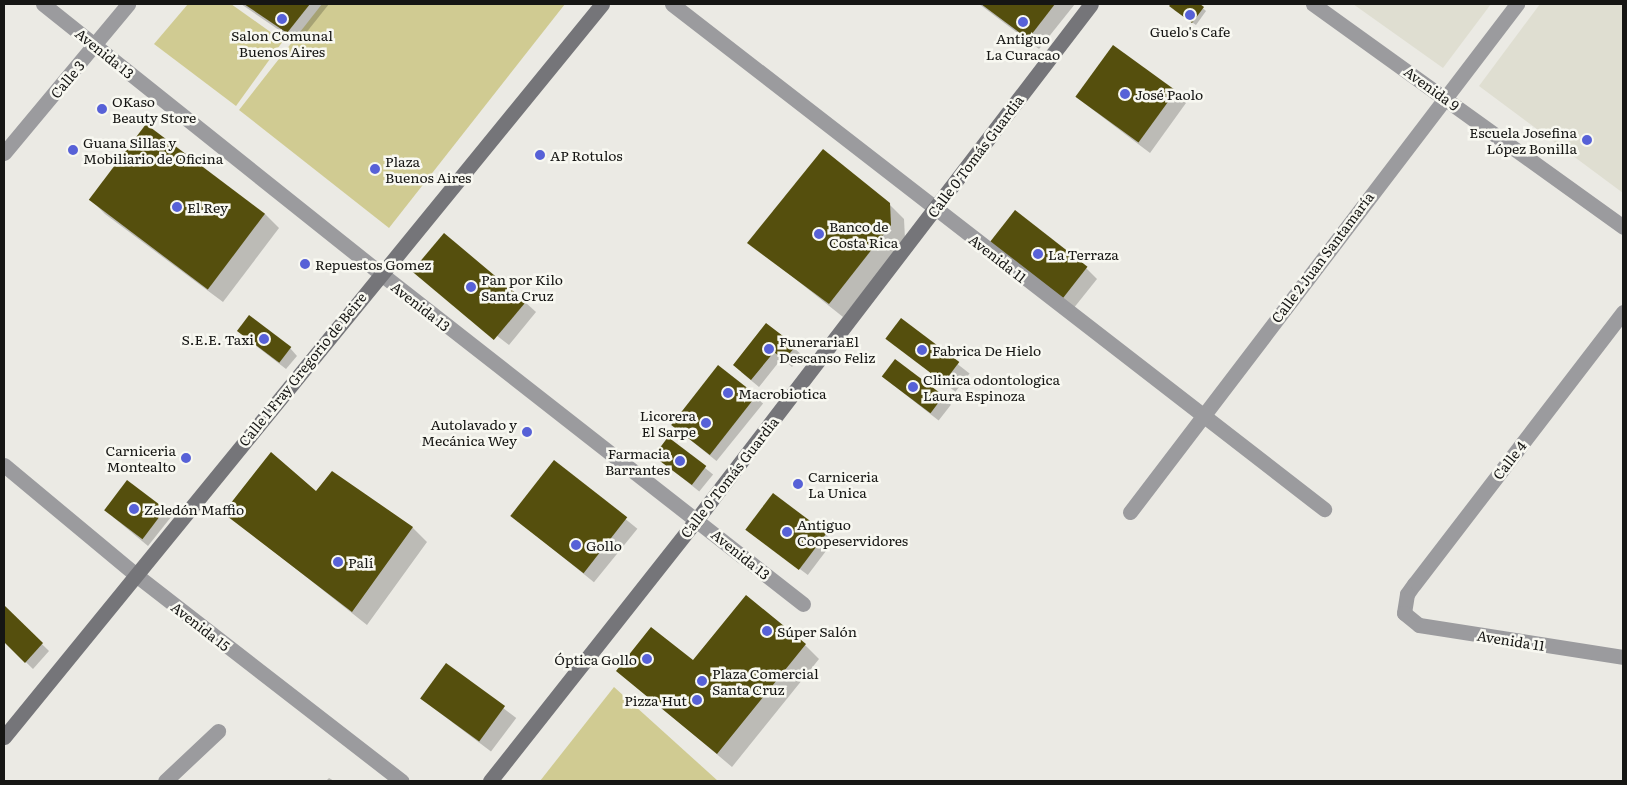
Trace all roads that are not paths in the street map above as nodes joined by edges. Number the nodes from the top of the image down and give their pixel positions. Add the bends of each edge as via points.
1 (43, 4) edge
2 (128, 4) edge
3 (602, 4) edge
4 (672, 4) edge
5 (1091, 4) edge
6 (1313, 4) edge
7 (1517, 4) edge
8 (95, 45) junction
9 (1445, 97) junction
10 (4, 152) edge
11 (935, 209) junction
12 (1623, 227) edge
13 (380, 273) junction
14 (1623, 312) edge
15 (1201, 416) junction
16 (4, 465) edge
17 (1324, 509) dead end
18 (1130, 512) dead end
19 (697, 519) junction
20 (136, 575) junction
21 (802, 604) dead end
22 (1404, 613) joint
23 (1623, 658) edge
24 (218, 731) dead end
25 (4, 737) edge
26 (165, 781) edge
27 (402, 781) edge
28 (490, 781) edge

1 - 8 street, Avenida 13
2 - 8 street, Calle 3
3 - 13 street, Calle 1 Fray Gregorio de Beire
4 - 11 street, Avenida 11
5 - 11 street, Calle 0 Tomás Guardia
6 - 9 street, Avenida 9
7 - 9 street, Calle 2 Juan Santamaría
8 - 10 street, Calle 3
8 - 13 street, Avenida 13
9 - 12 street, Avenida 9
9 - 15 street, Calle 2 Juan Santamaría
11 - 15 street, Avenida 11
11 - 19 street, Calle 0 Tomás Guardia
13 - 19 street, Avenida 13
13 - 20 street, Calle 1 Fray Gregorio de Beire
14 - 22 street, Calle 4 via 1414,584 1407,594
15 - 17 street, Avenida 11
15 - 18 street, Calle 2 Juan Santamaría
16 - 20 street, Avenida 15
19 - 21 street, Avenida 13
19 - 28 street, Calle 0 Tomás Guardia
20 - 25 street, Calle 1 Fray Gregorio de Beire
20 - 27 street, Avenida 15
22 - 23 street, Avenida 11 via 1419,625
24 - 26 street

